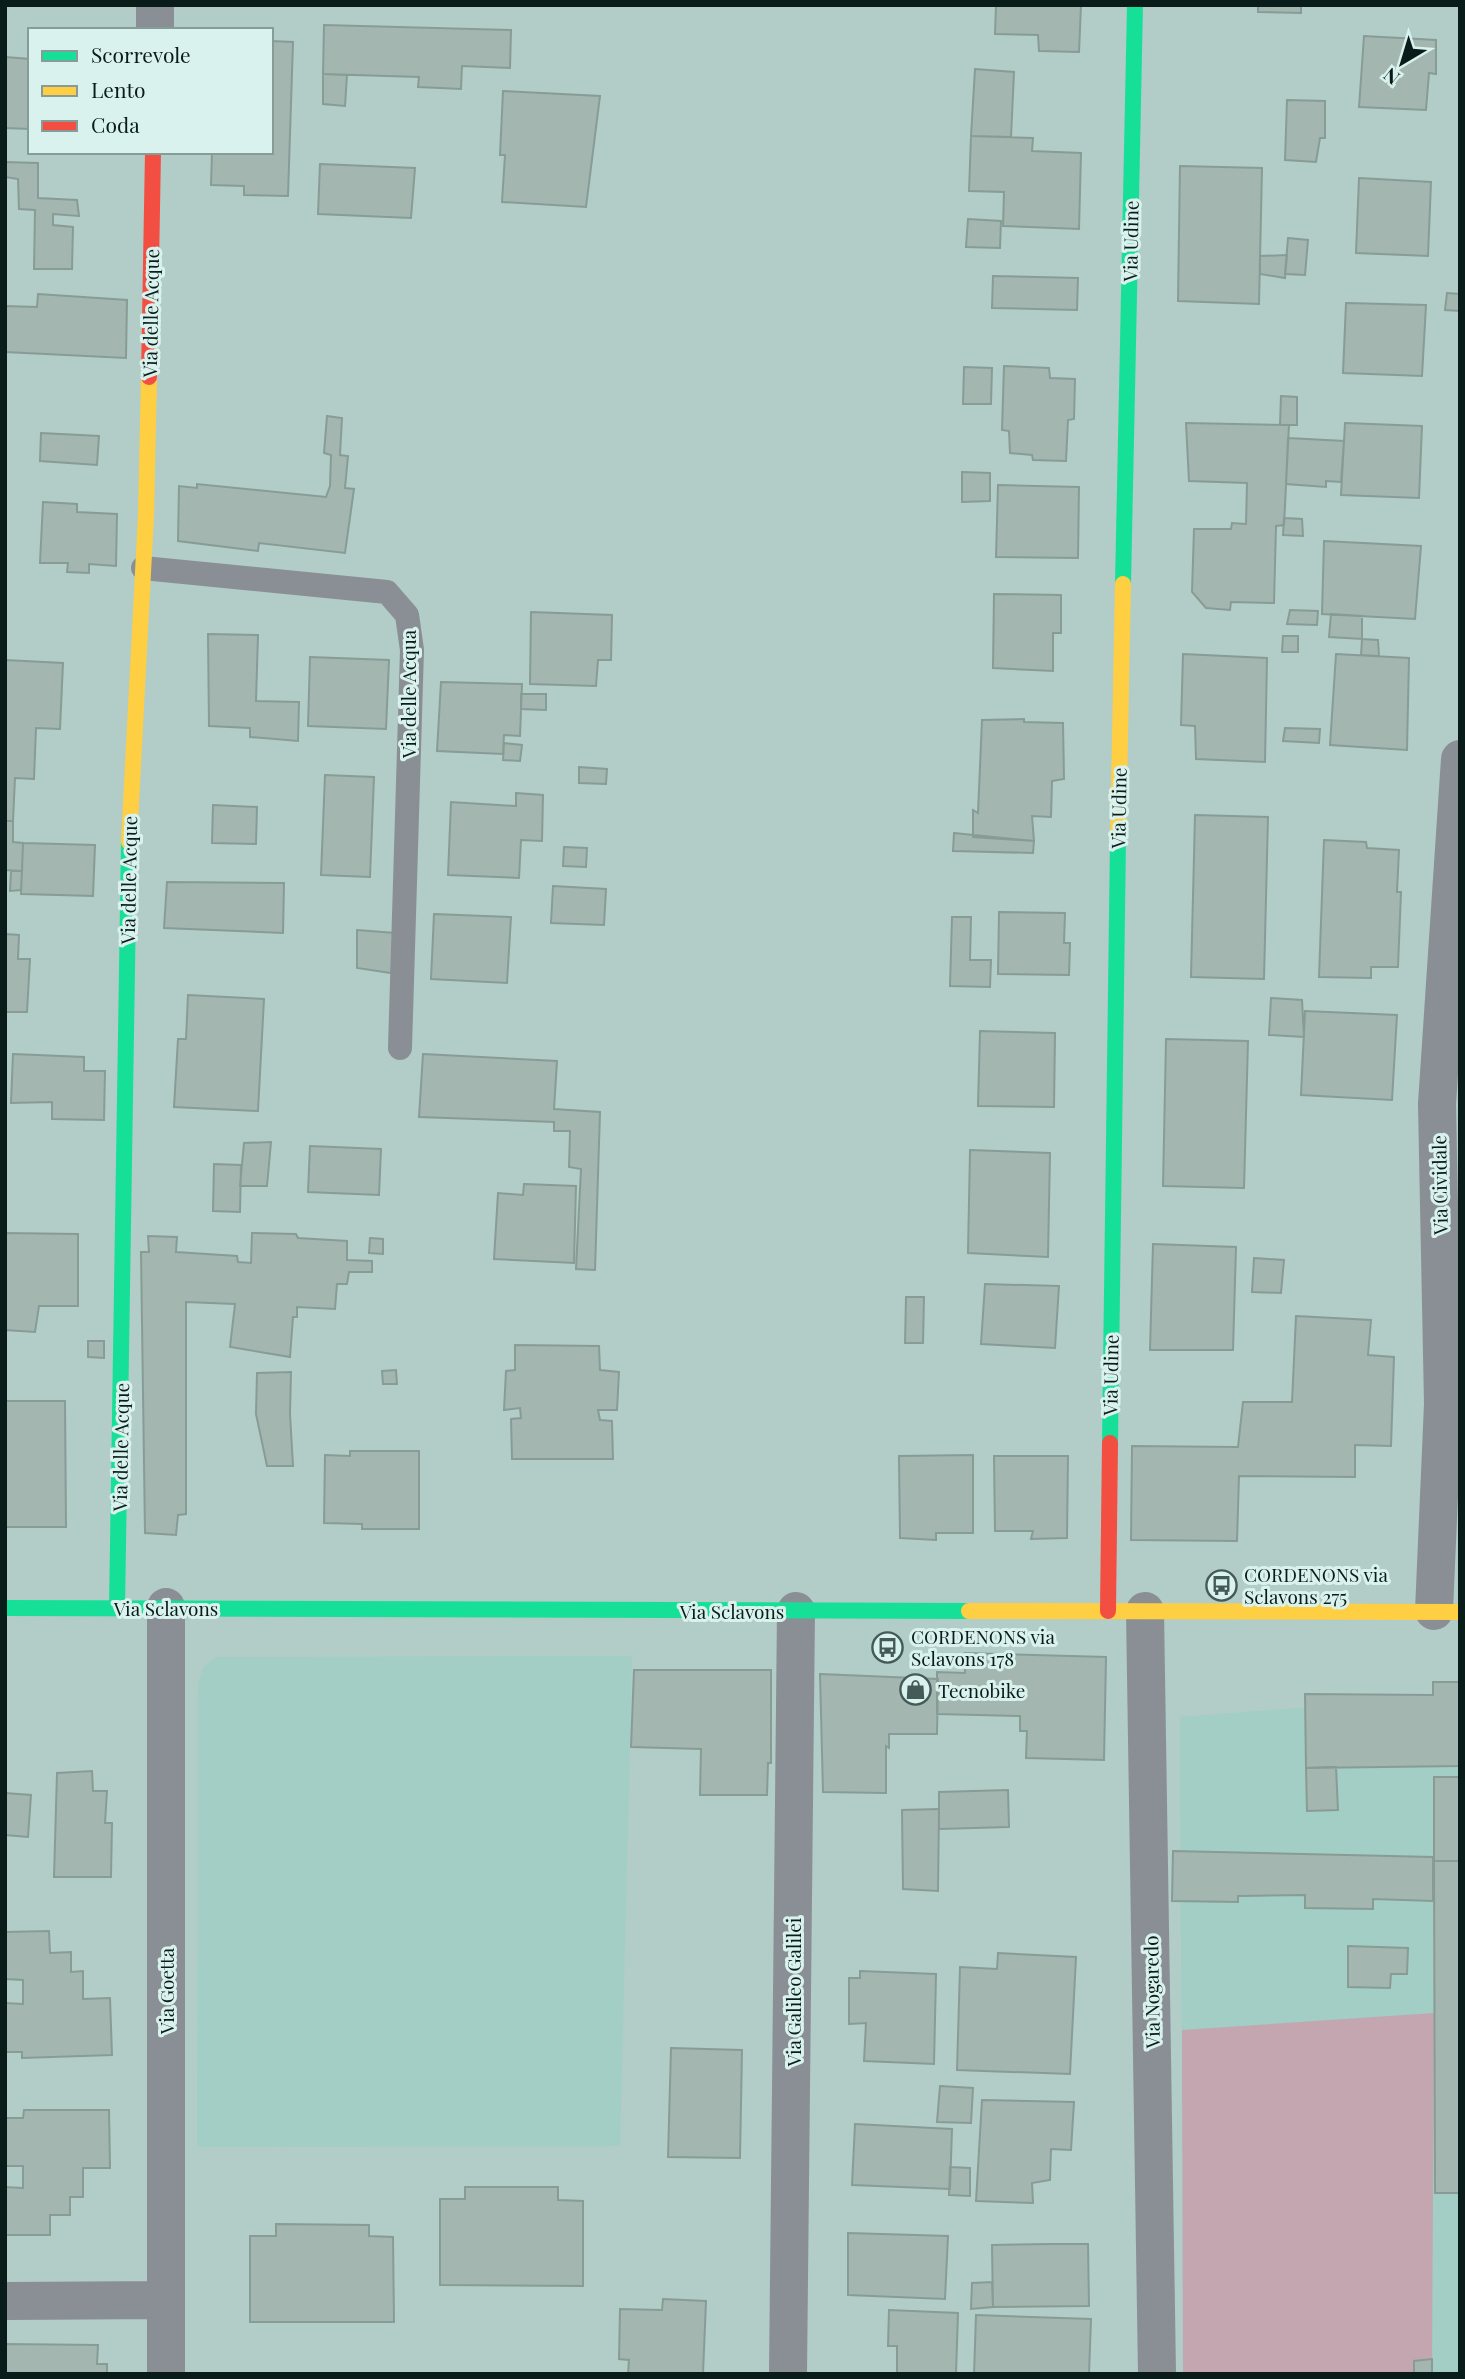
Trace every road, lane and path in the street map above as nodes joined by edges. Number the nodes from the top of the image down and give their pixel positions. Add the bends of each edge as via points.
1 (155, 5) edge
2 (1135, 5) edge
3 (155, 28) edge
4 (153, 154) edge
5 (143, 568) junction
6 (1460, 759) edge
7 (400, 1048) dead end
8 (166, 1607) junction
9 (5, 1608) edge
10 (117, 1608) junction
11 (796, 1611) junction
12 (1127, 1611) junction
13 (1447, 1611) edge
14 (166, 2300) junction
15 (5, 2301) edge
16 (166, 2374) edge
17 (788, 2374) edge
18 (1157, 2374) edge

1 - 3 street
2 - 12 street, Via Udine via 1114,1052
4 - 5 street, Via delle Acque
5 - 7 lane, Via delle Acqua via 387,592 407,615 411,650
5 - 10 street, Via delle Acque via 130,799
6 - 13 street, Via Cividale via 1437,1104
8 - 10 street, Via Sclavons
8 - 11 street, Via Sclavons
8 - 14 street, Via Goetta
9 - 10 street, Via Sclavons
11 - 12 street, Via Sclavons
11 - 17 street, Via Galileo Galilei
12 - 13 street, Via Sclavons
12 - 18 street, Via Nogaredo
14 - 15 street
14 - 16 street, Via Goetta

